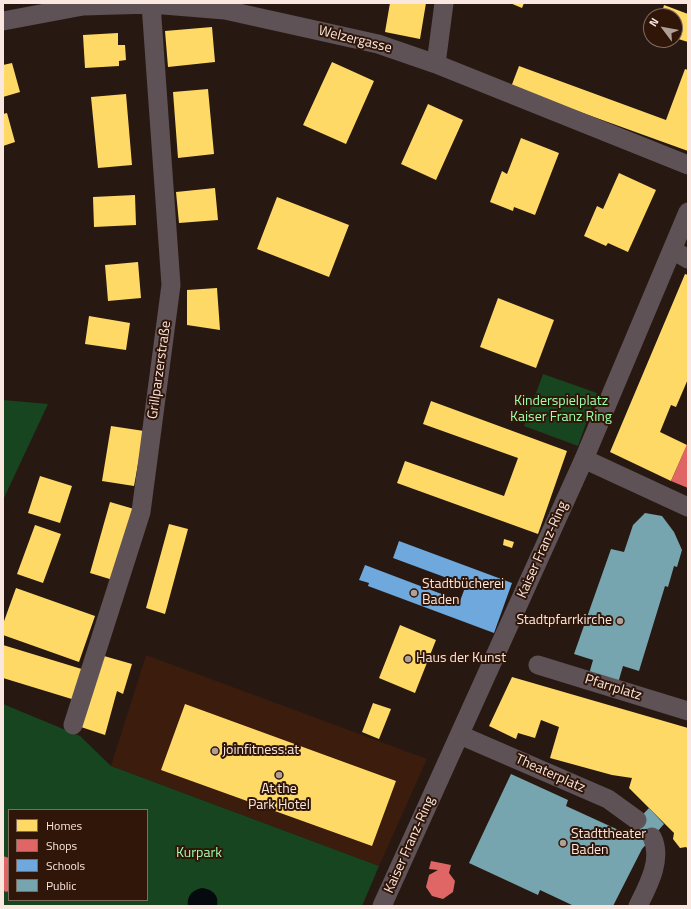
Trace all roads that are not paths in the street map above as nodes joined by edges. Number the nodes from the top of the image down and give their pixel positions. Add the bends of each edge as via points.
1 (444, 3) edge
2 (150, 4) edge
3 (3, 21) edge
4 (436, 64) junction
5 (688, 165) edge
6 (688, 212) edge
7 (680, 254) edge
8 (584, 459) junction
9 (688, 507) edge
10 (538, 665) dead end
11 (688, 711) edge
12 (74, 725) dead end
13 (460, 735) junction
14 (637, 820) dead end
15 (652, 837) dead end
16 (388, 904) edge
17 (638, 906) edge

1 - 4 street
2 - 3 street, Welzergasse via 83,6
2 - 4 street, Welzergasse via 224,10 378,44
2 - 12 street, Grillparzerstraße via 171,285 141,512
4 - 5 street, Welzergasse
6 - 7 street, Kaiser Franz-Ring
7 - 8 street, Kaiser Franz-Ring
8 - 9 street
8 - 13 street, Kaiser Franz-Ring
10 - 11 street, Pfarrplatz
13 - 14 street, Theaterplatz via 608,799
13 - 16 street, Kaiser Franz-Ring
15 - 17 street via 656,848 654,867

